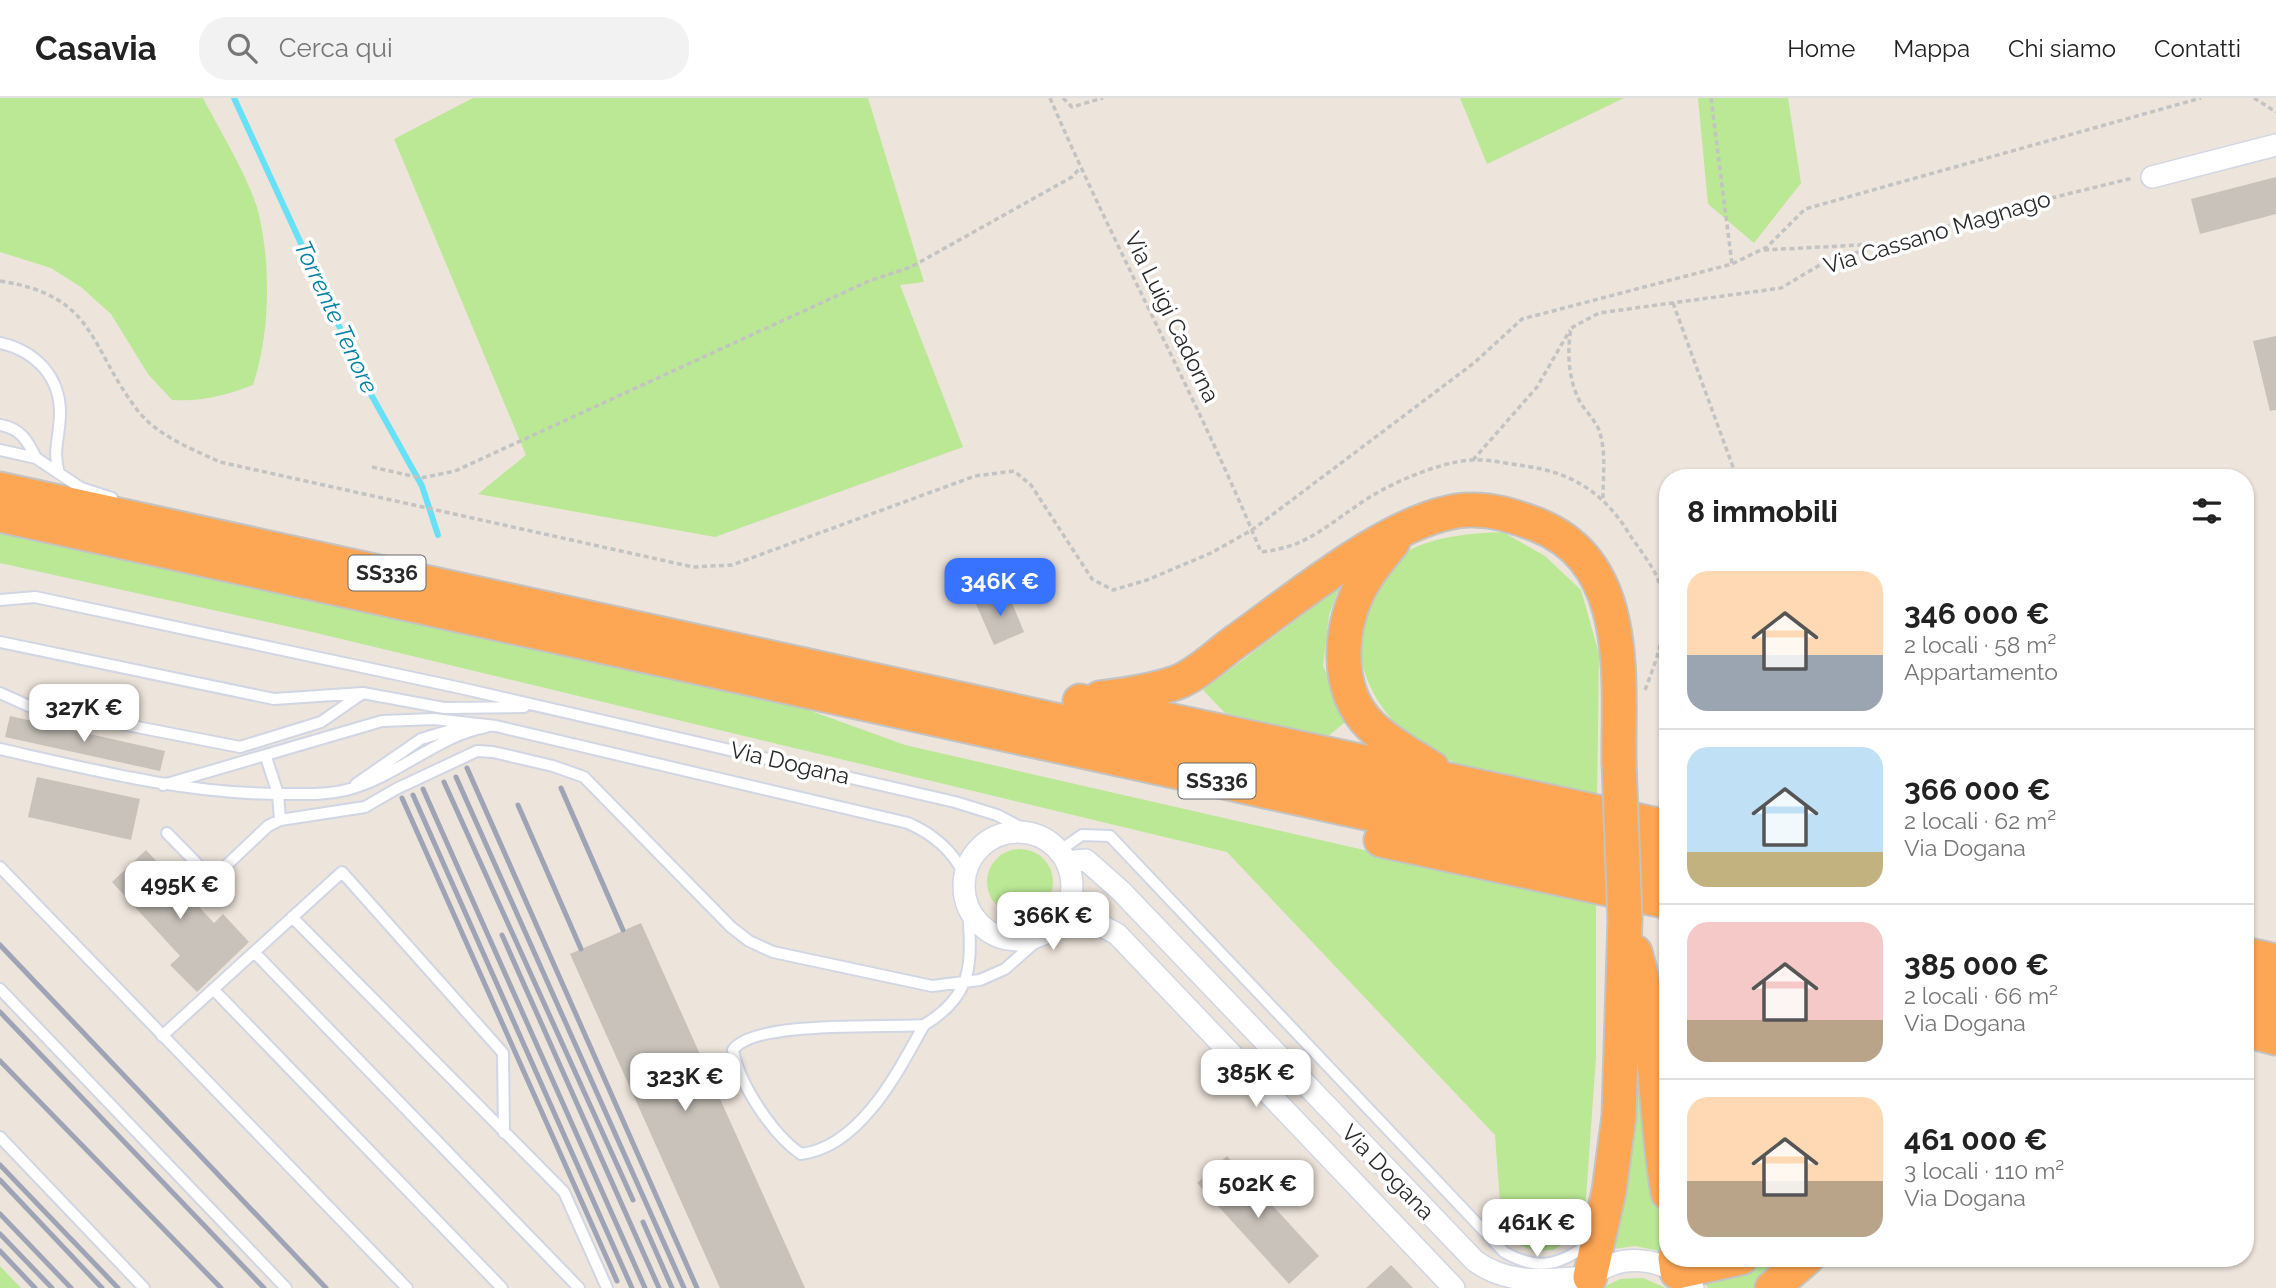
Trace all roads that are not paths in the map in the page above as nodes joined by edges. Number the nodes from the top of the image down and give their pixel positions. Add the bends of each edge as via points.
1 (2276, 145) edge
2 (2152, 177) road end
3 (1, 343) edge
4 (1, 425) edge
5 (0, 450) edge
6 (36, 457) junction
7 (60, 474) junction
8 (0, 489) edge
9 (123, 500) dead end
10 (0, 515) edge
11 (1400, 532) junction
12 (286, 538) dead end
13 (339, 563) junction
14 (0, 600) edge
15 (0, 642) edge
16 (770, 670) junction
17 (363, 693) junction
18 (0, 694) edge
19 (1081, 701) junction
20 (541, 707) junction
21 (496, 726) junction
22 (0, 749) edge
23 (266, 757) junction
24 (1452, 780) junction
25 (163, 785) junction
26 (278, 794) junction
27 (280, 820) junction
28 (1659, 825) edge
29 (167, 833) dead end
30 (1034, 834) junction
31 (1659, 852) edge
32 (1063, 857) junction
33 (0, 867) edge
34 (964, 874) junction
35 (1659, 877) edge
36 (1659, 900) edge
37 (968, 909) junction
38 (292, 917) junction
39 (1625, 919) junction
40 (1056, 924) junction
41 (2254, 939) edge
42 (2276, 940) edge
43 (254, 952) junction
44 (2254, 956) edge
45 (2276, 961) edge
46 (2254, 983) edge
47 (965, 984) junction
48 (2276, 987) edge
49 (0, 989) edge
50 (213, 989) junction
51 (2254, 1006) edge
52 (2276, 1011) edge
53 (924, 1025) junction
54 (2254, 1032) edge
55 (162, 1036) junction
56 (2254, 1037) edge
57 (2276, 1038) edge
58 (1659, 1130) edge
59 (503, 1133) junction
60 (0, 1137) edge
61 (1599, 1236) junction
62 (1659, 1263) edge
63 (1525, 1264) junction
64 (1706, 1267) edge
65 (1796, 1267) edge
66 (1682, 1273) edge
67 (1585, 1281) edge
68 (144, 1288) edge
69 (286, 1288) edge
70 (407, 1288) edge
71 (502, 1288) edge
72 (579, 1288) edge
73 (607, 1288) edge
74 (1454, 1288) edge
75 (1772, 1288) edge

1 - 2 street
3 - 7 lane via 27,352 45,367 60,414 54,447
4 - 6 lane via 15,428
5 - 6 lane
6 - 7 lane
7 - 9 lane via 81,488
8 - 13 highway, SS336
10 - 16 highway, SS336
11 - 19 highway via 1348,562 1180,681 1134,694
11 - 24 highway via 1363,581 1346,625 1349,692 1369,724
11 - 39 highway, bridge via 1467,510 1503,512 1544,528 1576,551 1601,583 1615,623
12 - 13 lane
13 - 16 highway, SS336
14 - 20 lane, Via Dogana via 35,597
15 - 17 lane, Via Dogana via 274,699
16 - 19 highway via 957,674
16 - 31 highway, SS336
16 - 35 highway, SS336
16 - 36 highway via 944,744
17 - 18 lane via 321,722 240,747 29,706
17 - 20 lane, Via Dogana via 444,708
19 - 24 highway
20 - 30 lane, Via Dogana via 955,802
21 - 23 lane, Via Dogana via 434,719 382,721
21 - 26 lane, Via Dogana via 467,732 386,776 348,790
21 - 34 lane, Via Dogana via 908,823 933,836 958,861
22 - 25 lane, Via Dogana
23 - 25 lane, Via Dogana
23 - 26 lane
24 - 28 highway
25 - 26 lane, Via Dogana
26 - 27 lane
27 - 29 lane via 212,879
27 - 47 lane via 365,807 471,753 484,751 574,772 598,789 743,937 774,952 921,986
30 - 32 street, Via Dogana
30 - 34 street via 1015,832 992,838 977,850
32 - 40 street via 1072,895
32 - 63 lane via 1082,835 1110,836 1504,1252
32 - 67 street, Via Dogana via 1086,860 1103,874 1475,1261 1510,1278
33 - 55 lane
34 - 37 street
37 - 40 street, Via Dogana via 982,927 1011,940 1039,936
37 - 47 lane via 970,950
38 - 43 lane
38 - 59 lane
38 - 59 lane via 342,872 503,1053
39 - 58 highway via 1646,988
39 - 61 highway via 1619,1116
40 - 47 lane via 1005,970
40 - 74 street, Via Dogana via 1102,926 1116,934
41 - 42 highway
43 - 50 lane
43 - 72 lane
44 - 45 highway
46 - 48 highway
47 - 53 lane via 943,1014
49 - 69 lane
50 - 55 lane
50 - 71 lane
51 - 52 highway
53 - 53 lane via 786,1030 744,1038 733,1050 763,1113 801,1154 814,1152 850,1128 879,1101
54 - 57 highway
55 - 70 lane
56 - 57 highway
59 - 73 lane via 564,1192
60 - 68 lane
61 - 63 lane via 1571,1256 1549,1264
61 - 67 highway
62 - 67 street via 1633,1260 1610,1265
63 - 67 lane
64 - 66 highway
65 - 75 highway

